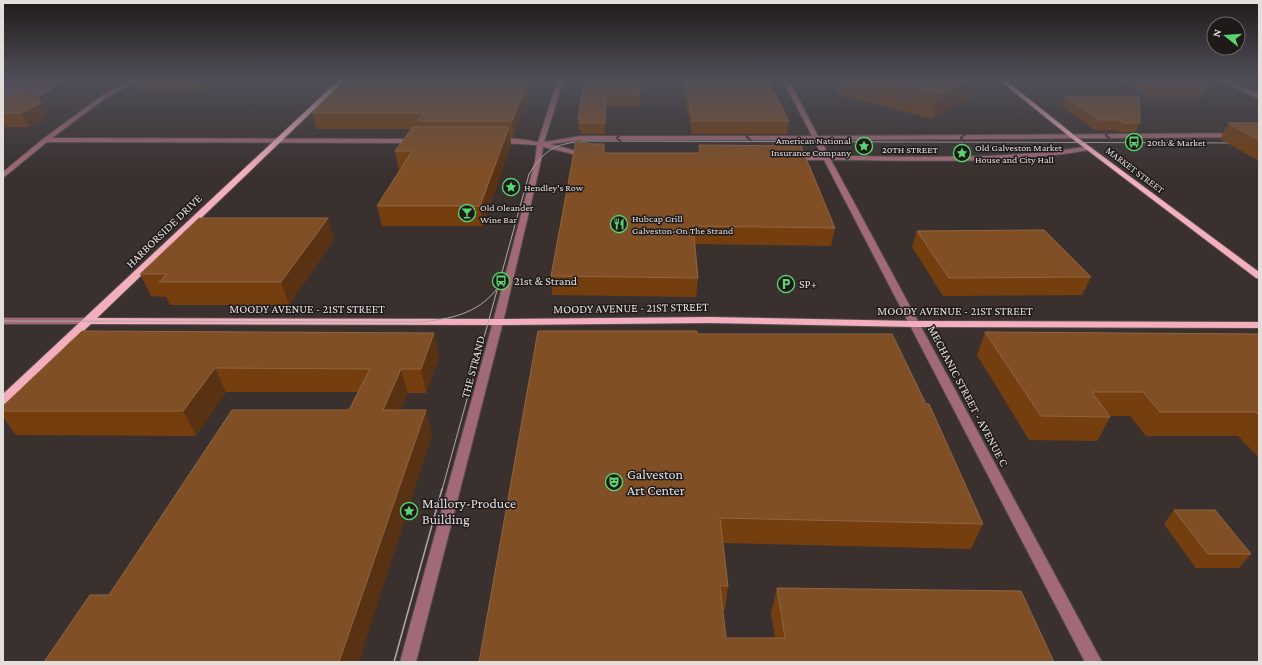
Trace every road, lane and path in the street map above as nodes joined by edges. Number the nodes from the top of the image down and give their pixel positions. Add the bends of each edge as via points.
1 (86, 110) edge
2 (310, 110) edge
3 (551, 110) edge
4 (802, 110) edge
5 (1040, 110) edge
6 (1259, 135) edge
7 (1072, 136) junction
8 (816, 137) junction
9 (45, 140) junction
10 (278, 140) junction
11 (423, 141) edge
12 (492, 141) edge
13 (540, 144) junction
14 (1089, 148) junction
15 (594, 156) edge
16 (787, 158) edge
17 (827, 158) junction
18 (3, 176) edge
19 (1259, 276) edge
20 (3, 321) edge
21 (88, 321) junction
22 (498, 322) junction
23 (914, 324) junction
24 (1259, 325) edge
25 (3, 400) edge
26 (408, 662) edge
27 (1094, 662) edge

1 - 9 street
2 - 10 main road, HARBORSIDE DRIVE
3 - 13 street, THE STRAND
4 - 8 street, MECHANIC STREET - AVENUE C
5 - 7 main road, MARKET STREET
6 -> 7 street, 20TH STREET
7 -> 8 street, 20TH STREET
7 - 14 main road, MARKET STREET
8 -> 13 street, 20TH STREET via 581,138
8 - 17 street, MECHANIC STREET - AVENUE C
9 - 10 street
9 - 18 street
10 - 11 street
10 - 21 main road, HARBORSIDE DRIVE
12 - 13 street, 20TH STREET
13 - 15 street, 20TH STREET
13 - 22 street, THE STRAND
14 - 17 street, 20TH STREET via 1006,158
14 - 19 main road, MARKET STREET
16 - 17 street, 20TH STREET
17 - 23 street, MECHANIC STREET - AVENUE C
20 - 21 street, MOODY AVENUE - 21ST STREET
21 - 22 main road, MOODY AVENUE - 21ST STREET
21 - 25 main road, HARBORSIDE DRIVE
22 - 23 main road, MOODY AVENUE - 21ST STREET via 709,320
22 - 26 street, THE STRAND
23 - 24 main road, MOODY AVENUE - 21ST STREET
23 - 27 street, MECHANIC STREET - AVENUE C

